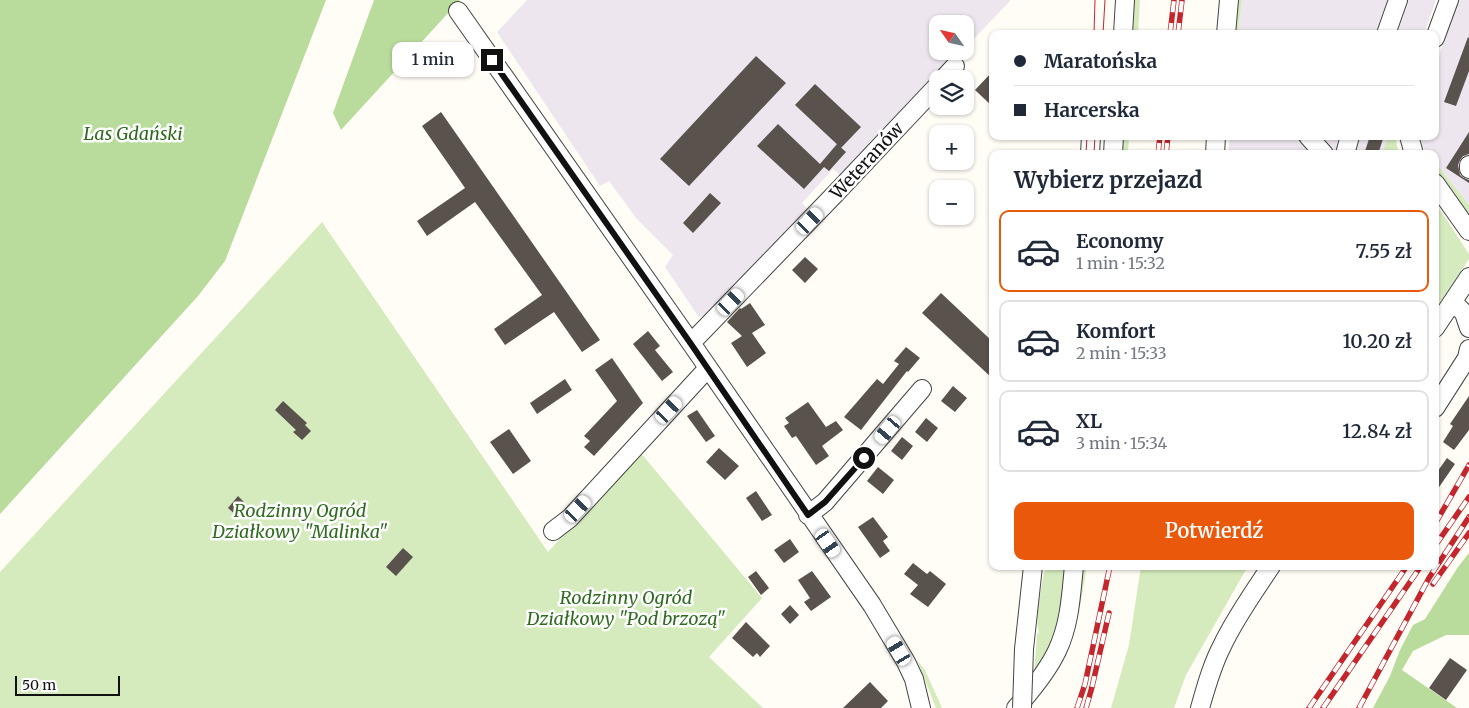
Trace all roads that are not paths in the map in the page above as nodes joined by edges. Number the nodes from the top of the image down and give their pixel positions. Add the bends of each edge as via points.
1 (1125, 0) edge
2 (1229, 0) edge
3 (1398, 0) edge
4 (1449, 0) edge
5 (458, 12) dead end
6 (1123, 30) edge
7 (1226, 30) edge
8 (1387, 30) edge
9 (1438, 30) edge
10 (929, 95) edge
11 (1312, 140) edge
12 (1320, 150) edge
13 (1439, 189) edge
14 (1469, 231) edge
15 (1469, 277) edge
16 (1453, 302) junction
17 (1439, 322) edge
18 (1469, 328) edge
19 (691, 344) junction
20 (1469, 349) edge
21 (708, 368) junction
22 (922, 389) dead end
23 (1439, 402) edge
24 (808, 515) junction
25 (553, 531) dead end
26 (1033, 570) edge
27 (1073, 570) edge
28 (1268, 570) edge
29 (922, 704) edge
30 (1016, 708) edge
31 (1022, 708) edge
32 (1200, 708) edge

1 - 6 street
2 - 7 street
3 - 8 street
4 - 9 street
5 - 19 street
10 - 19 street, Weteranów
11 - 12 street
13 - 14 street
15 - 16 street
16 - 17 street
16 - 18 street via 1464,314
19 - 21 street
20 - 23 street via 1467,358
21 - 24 street
21 - 25 street via 570,518
22 - 24 street via 825,502
24 - 29 street via 906,662
26 - 31 street, bridge via 1024,649
27 - 30 street via 1067,621 1058,650
28 - 32 street via 1221,646

